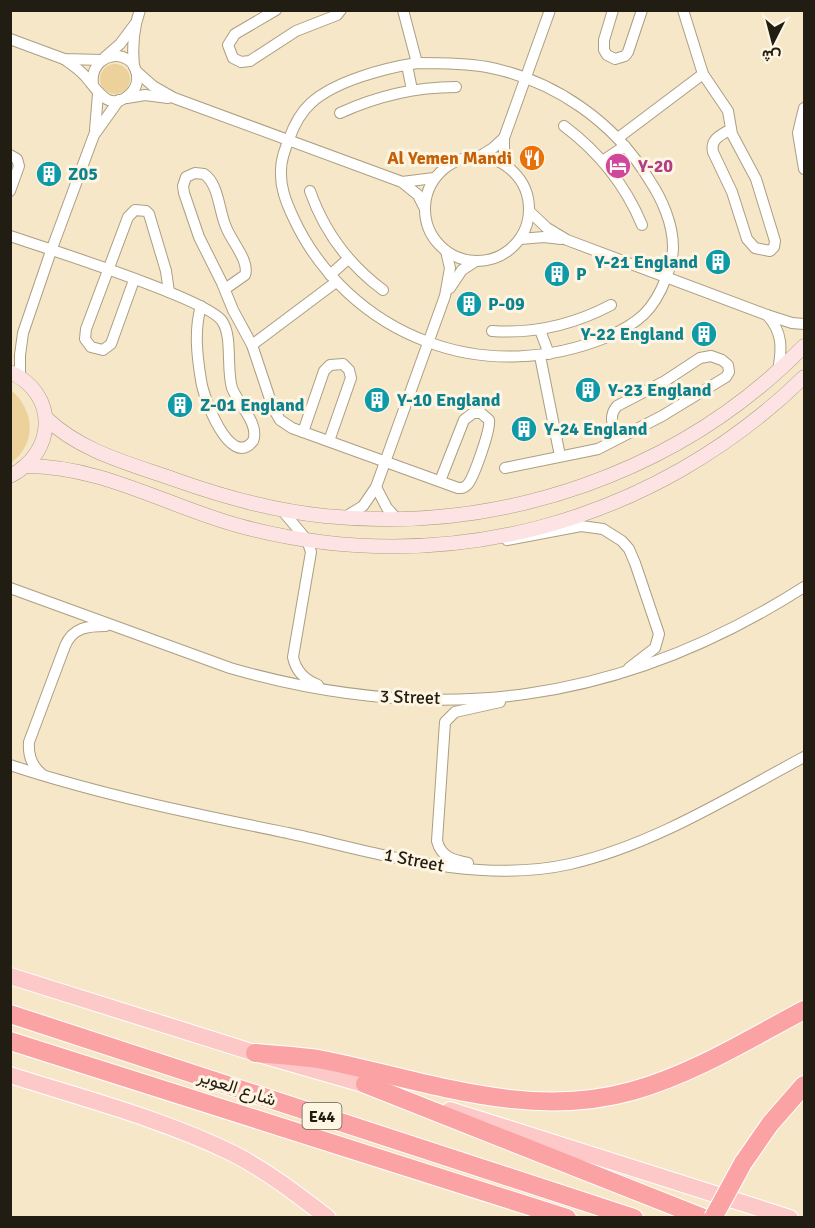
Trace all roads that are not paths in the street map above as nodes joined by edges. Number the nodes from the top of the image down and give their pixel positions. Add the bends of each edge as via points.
1 (140, 10) edge
2 (276, 10) edge
3 (341, 10) edge
4 (403, 10) edge
5 (550, 10) edge
6 (613, 10) edge
7 (642, 10) edge
8 (683, 10) edge
9 (135, 24) junction
10 (10, 39) edge
11 (64, 59) junction
12 (103, 59) junction
13 (412, 64) junction
14 (135, 69) junction
15 (703, 74) junction
16 (526, 78) junction
17 (456, 87) dead end
18 (96, 90) junction
19 (412, 90) junction
20 (174, 98) junction
21 (122, 99) junction
22 (804, 108) edge
23 (340, 113) dead end
24 (564, 126) dead end
25 (731, 129) junction
26 (94, 135) junction
27 (504, 138) junction
28 (288, 141) junction
29 (621, 142) junction
30 (10, 155) edge
31 (480, 156) junction
32 (604, 160) junction
33 (508, 167) junction
34 (804, 170) edge
35 (434, 178) junction
36 (402, 182) junction
37 (310, 190) dead end
38 (10, 191) edge
39 (424, 208) junction
40 (529, 211) junction
41 (642, 225) dead end
42 (10, 236) edge
43 (520, 239) junction
44 (567, 240) junction
45 (51, 251) junction
46 (446, 251) junction
47 (348, 259) junction
48 (477, 261) junction
49 (107, 270) junction
50 (666, 277) junction
51 (333, 279) junction
52 (134, 280) junction
53 (225, 289) junction
54 (383, 290) dead end
55 (169, 292) junction
56 (445, 296) junction
57 (611, 305) dead end
58 (201, 306) junction
59 (767, 315) junction
60 (804, 324) edge
61 (540, 330) junction
62 (492, 331) dead end
63 (22, 333) junction
64 (428, 343) junction
65 (252, 345) junction
66 (804, 346) edge
67 (10, 349) edge
68 (544, 355) junction
69 (778, 371) junction
70 (15, 374) edge
71 (804, 377) edge
72 (46, 418) junction
73 (303, 432) junction
74 (617, 438) junction
75 (329, 441) junction
76 (560, 456) junction
77 (386, 460) junction
78 (27, 466) junction
79 (505, 468) dead end
80 (10, 476) edge
81 (440, 481) junction
82 (376, 487) junction
83 (281, 509) junction
84 (343, 518) junction
85 (398, 520) junction
86 (307, 540) junction
87 (483, 541) junction
88 (804, 587) edge
89 (10, 588) edge
90 (113, 626) junction
91 (620, 675) junction
92 (341, 693) junction
93 (515, 697) junction
94 (804, 758) edge
95 (10, 765) edge
96 (45, 777) junction
97 (497, 870) junction
98 (10, 976) edge
99 (804, 1010) edge
100 (10, 1014) edge
101 (10, 1041) edge
102 (255, 1053) junction
103 (10, 1075) edge
104 (364, 1084) junction
105 (804, 1084) edge
106 (328, 1218) edge
107 (567, 1218) edge
108 (634, 1218) edge
109 (704, 1218) edge
110 (713, 1218) edge
111 (790, 1218) edge

1 - 9 street
2 - 3 street via 232,37 228,45 233,58 241,62 250,60 296,31
4 - 13 street
5 - 16 street
6 - 7 street via 603,45 615,59 628,52
8 - 15 street
9 - 12 street
9 - 14 street
10 - 11 street
11 - 12 street
11 - 18 street
12 - 14 street via 121,57
12 - 18 street via 93,71
13 - 16 street via 472,65
13 - 19 street
13 - 28 street via 359,77 316,99 302,114
14 - 20 street
14 - 21 street via 137,84
15 - 25 street via 728,111
15 - 29 street
16 - 27 street
16 - 29 street via 576,103
17 - 19 street
18 - 21 street via 108,100
18 - 26 street
19 - 23 street
20 - 21 street via 145,95
20 - 28 street
21 - 26 street
22 - 34 street via 798,134
24 - 32 street
25 - 25 street via 764,198 775,241 770,251 755,248 747,239 732,192 713,152 714,140
26 - 45 street
27 - 31 street
27 - 33 street
28 - 36 street
28 - 51 street via 281,172 284,193 298,228
29 - 32 street
29 - 50 street via 645,172 666,214 673,248
30 - 38 street via 19,166
31 - 33 street
31 - 35 street via 455,161
32 - 41 street
33 - 40 street via 520,179
35 - 36 street
35 - 39 street
36 - 39 street via 418,195
37 - 47 street via 323,222
39 - 46 street via 428,228
40 - 43 street
40 - 44 street
42 - 45 street
43 - 44 street
43 - 48 street via 501,255
44 - 50 street
45 - 49 street
45 - 63 street
46 - 48 street
46 - 56 street via 450,268
47 - 51 street
47 - 54 street
48 - 56 street via 462,270
49 - 52 street
49 - 52 street via 85,334 94,349 103,350 111,345
49 - 55 street via 128,217 135,210 146,211
50 - 59 street
50 - 68 street via 651,308 634,323 592,342
51 - 64 street via 380,317
51 - 65 street
52 - 55 street
53 - 53 street via 190,214 183,186 190,174 200,173 212,181 226,230 246,265 245,276
53 - 65 street
55 - 58 street
56 - 64 street
57 - 61 street via 583,319
58 - 58 street via 196,338 205,399 231,445 246,448 255,431 235,396 225,327 217,315
59 - 60 street
59 - 69 street via 780,339
61 - 62 street
61 - 68 street
63 - 67 street
63 - 70 street
64 - 68 street via 484,355
64 - 77 street
65 - 73 street via 276,414 286,425
66 - 69 street
68 - 76 street
69 - 85 street via 690,436 609,477 507,508
70 - 72 street via 36,392
71 - 87 street via 749,426 676,473 578,516
72 - 78 street via 43,440
72 - 83 street via 66,435 94,450 207,491
73 - 75 street
73 - 75 street via 324,371 330,365 343,364 351,378
74 - 74 street via 611,419 617,406 704,357 728,365 726,377
74 - 76 street via 588,453
75 - 77 street
76 - 79 street
77 - 81 street
77 - 82 street
78 - 80 street
78 - 86 street via 87,473 224,521
81 - 81 street via 464,420 473,413 484,415 490,428 468,484 458,488
82 - 84 street via 363,506
82 - 85 street
83 - 84 street
83 - 86 street
84 - 85 street
86 - 87 street via 391,547
86 - 92 street via 311,552 294,663 310,681
87 - 91 street via 581,526 603,529 622,541 635,562 659,633 655,648
88 - 91 street, 3 Street via 756,617 695,647
89 - 90 street, 3 Street
90 - 92 street, 3 Street via 230,668
90 - 96 street via 81,628 67,640 29,742 33,765
91 - 93 street, 3 Street
92 - 93 street, 3 Street via 414,699
93 - 97 street via 455,712 444,727 438,846 450,859
94 - 97 street, 1 Street via 673,826 615,850 545,868
95 - 96 street, 1 Street
96 - 97 street, 1 Street via 379,853 459,868
98 - 102 main road
99 - 102 highway via 679,1075 630,1092 576,1102 494,1099 317,1059
100 - 108 highway, شارع العوير / E44
101 - 107 highway, شارع العوير / E44
102 - 104 main road
103 - 106 main road via 168,1125 235,1155 295,1192
104 - 109 highway
104 - 111 main road
105 - 110 highway, bridge via 743,1163

